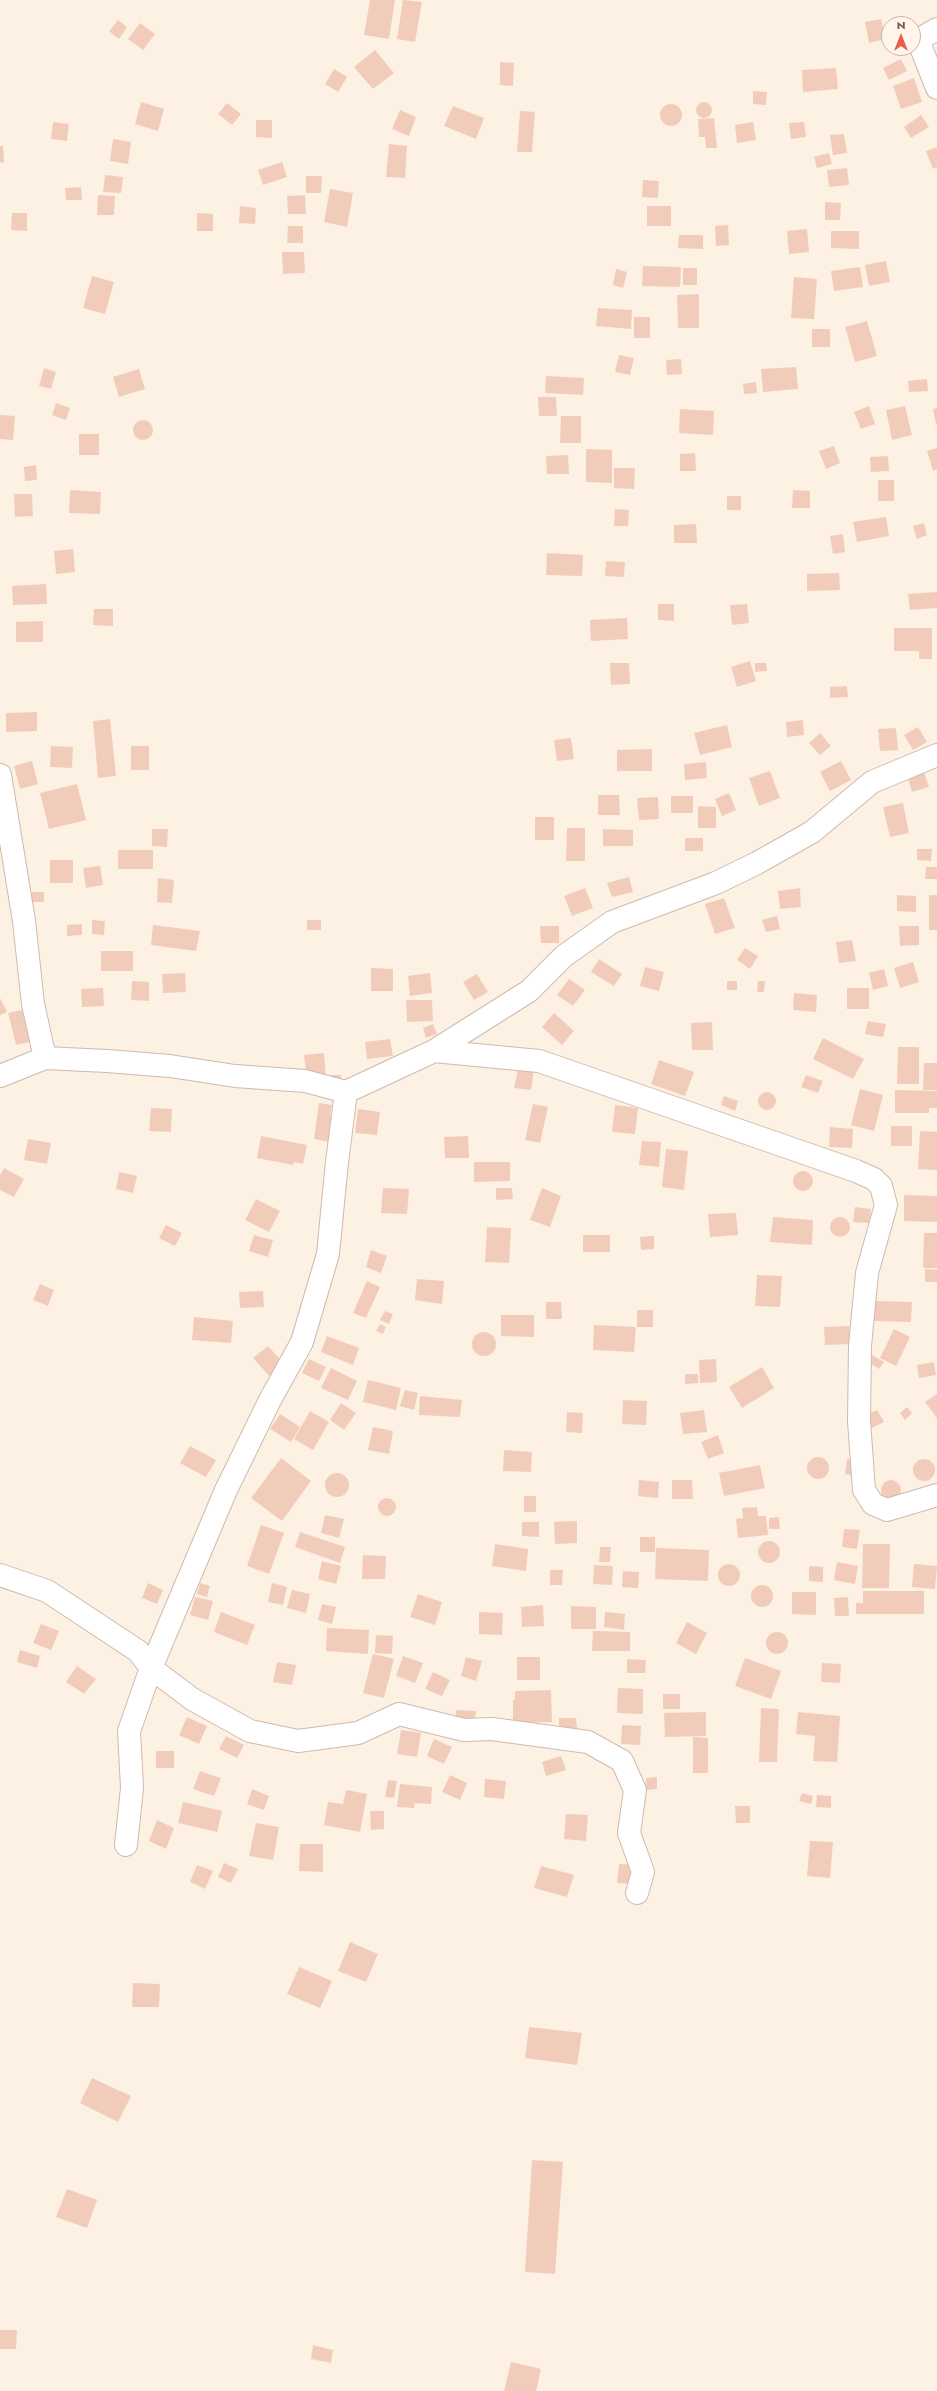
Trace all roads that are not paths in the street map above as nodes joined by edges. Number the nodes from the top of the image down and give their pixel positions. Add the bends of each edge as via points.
1 (937, 29) edge
2 (937, 88) edge
3 (937, 754) edge
4 (0, 775) edge
5 (434, 1051) junction
6 (45, 1058) junction
7 (0, 1076) edge
8 (346, 1092) junction
9 (937, 1495) edge
10 (0, 1575) edge
11 (151, 1668) junction
12 (126, 1845) dead end
13 (637, 1893) dead end

1 - 2 street via 918,40
3 - 5 street via 872,782 812,832 757,864 716,883 612,922 564,956 529,991
4 - 6 street via 24,922 33,1004
5 - 8 street
5 - 9 street via 539,1061 850,1168 874,1179 881,1186 886,1205 867,1273 860,1346 859,1421 864,1490 873,1504 887,1510
6 - 7 street
6 - 8 street via 170,1066 235,1076 305,1081
8 - 11 street via 328,1254 302,1342 226,1490
10 - 11 street via 47,1591 138,1651
11 - 12 street via 129,1731 132,1788
11 - 13 street via 192,1700 250,1731 298,1742 358,1733 399,1714 464,1730 492,1729 588,1742 622,1761 635,1790 629,1833 643,1872

